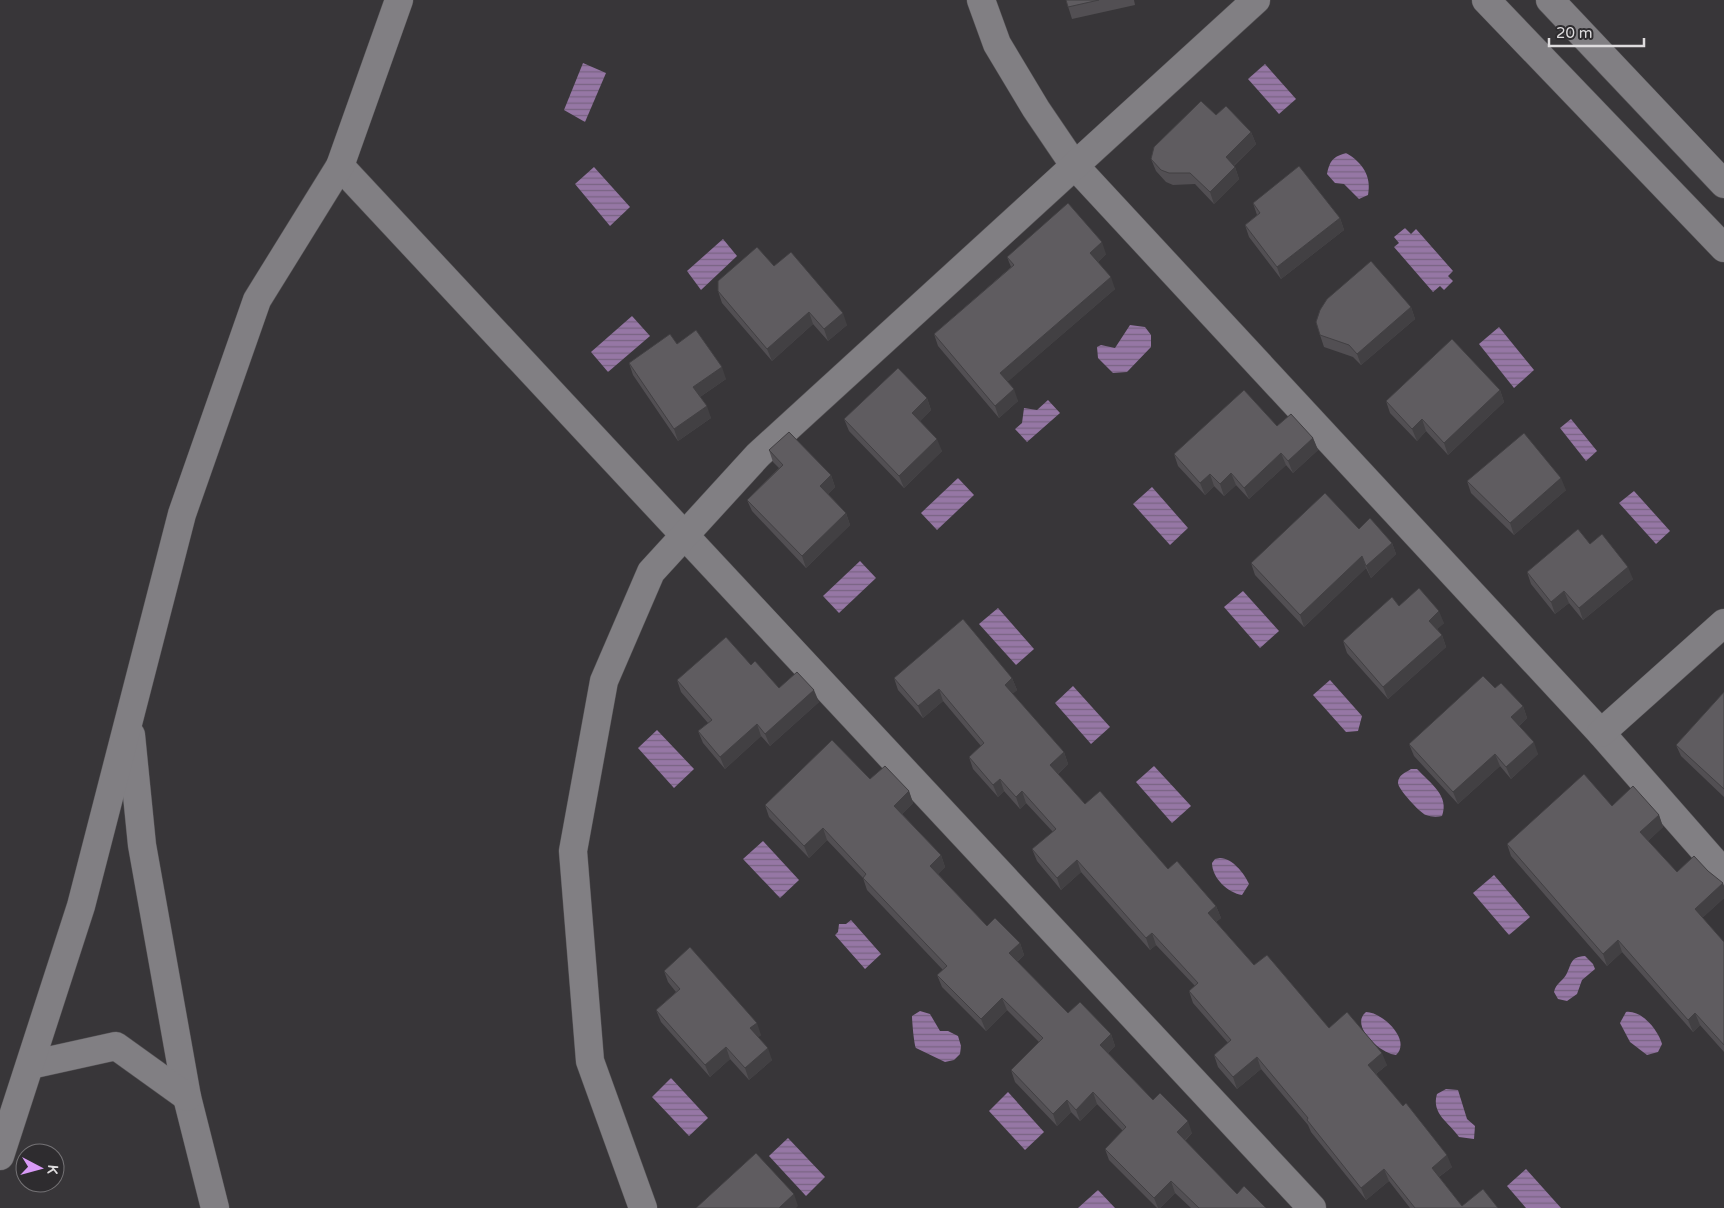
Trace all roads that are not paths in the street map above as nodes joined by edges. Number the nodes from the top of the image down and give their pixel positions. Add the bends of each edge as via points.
1 (399, 0) edge
2 (981, 0) edge
3 (1256, 0) edge
4 (1486, 0) edge
5 (1550, 0) edge
6 (1074, 165) junction
7 (340, 166) junction
8 (1724, 184) edge
9 (1724, 248) edge
10 (685, 534) junction
11 (1724, 623) edge
12 (130, 718) junction
13 (1601, 733) junction
14 (1724, 873) edge
15 (30, 1065) junction
16 (187, 1097) junction
17 (0, 1156) edge
18 (215, 1208) edge
19 (643, 1208) edge
20 (1312, 1208) edge

1 - 7 street
2 - 6 street via 997,44
3 - 6 street
4 - 9 street
5 - 8 street
6 - 10 street via 758,455
6 - 13 street
7 - 10 street
7 - 12 street via 257,300 182,514
10 - 19 street via 651,572 604,681 573,851 590,1062
10 - 20 street
11 - 13 street
12 - 15 street via 81,906
12 - 16 street via 142,845
13 - 14 street
15 - 16 street via 116,1046
15 - 17 street
16 - 18 street

